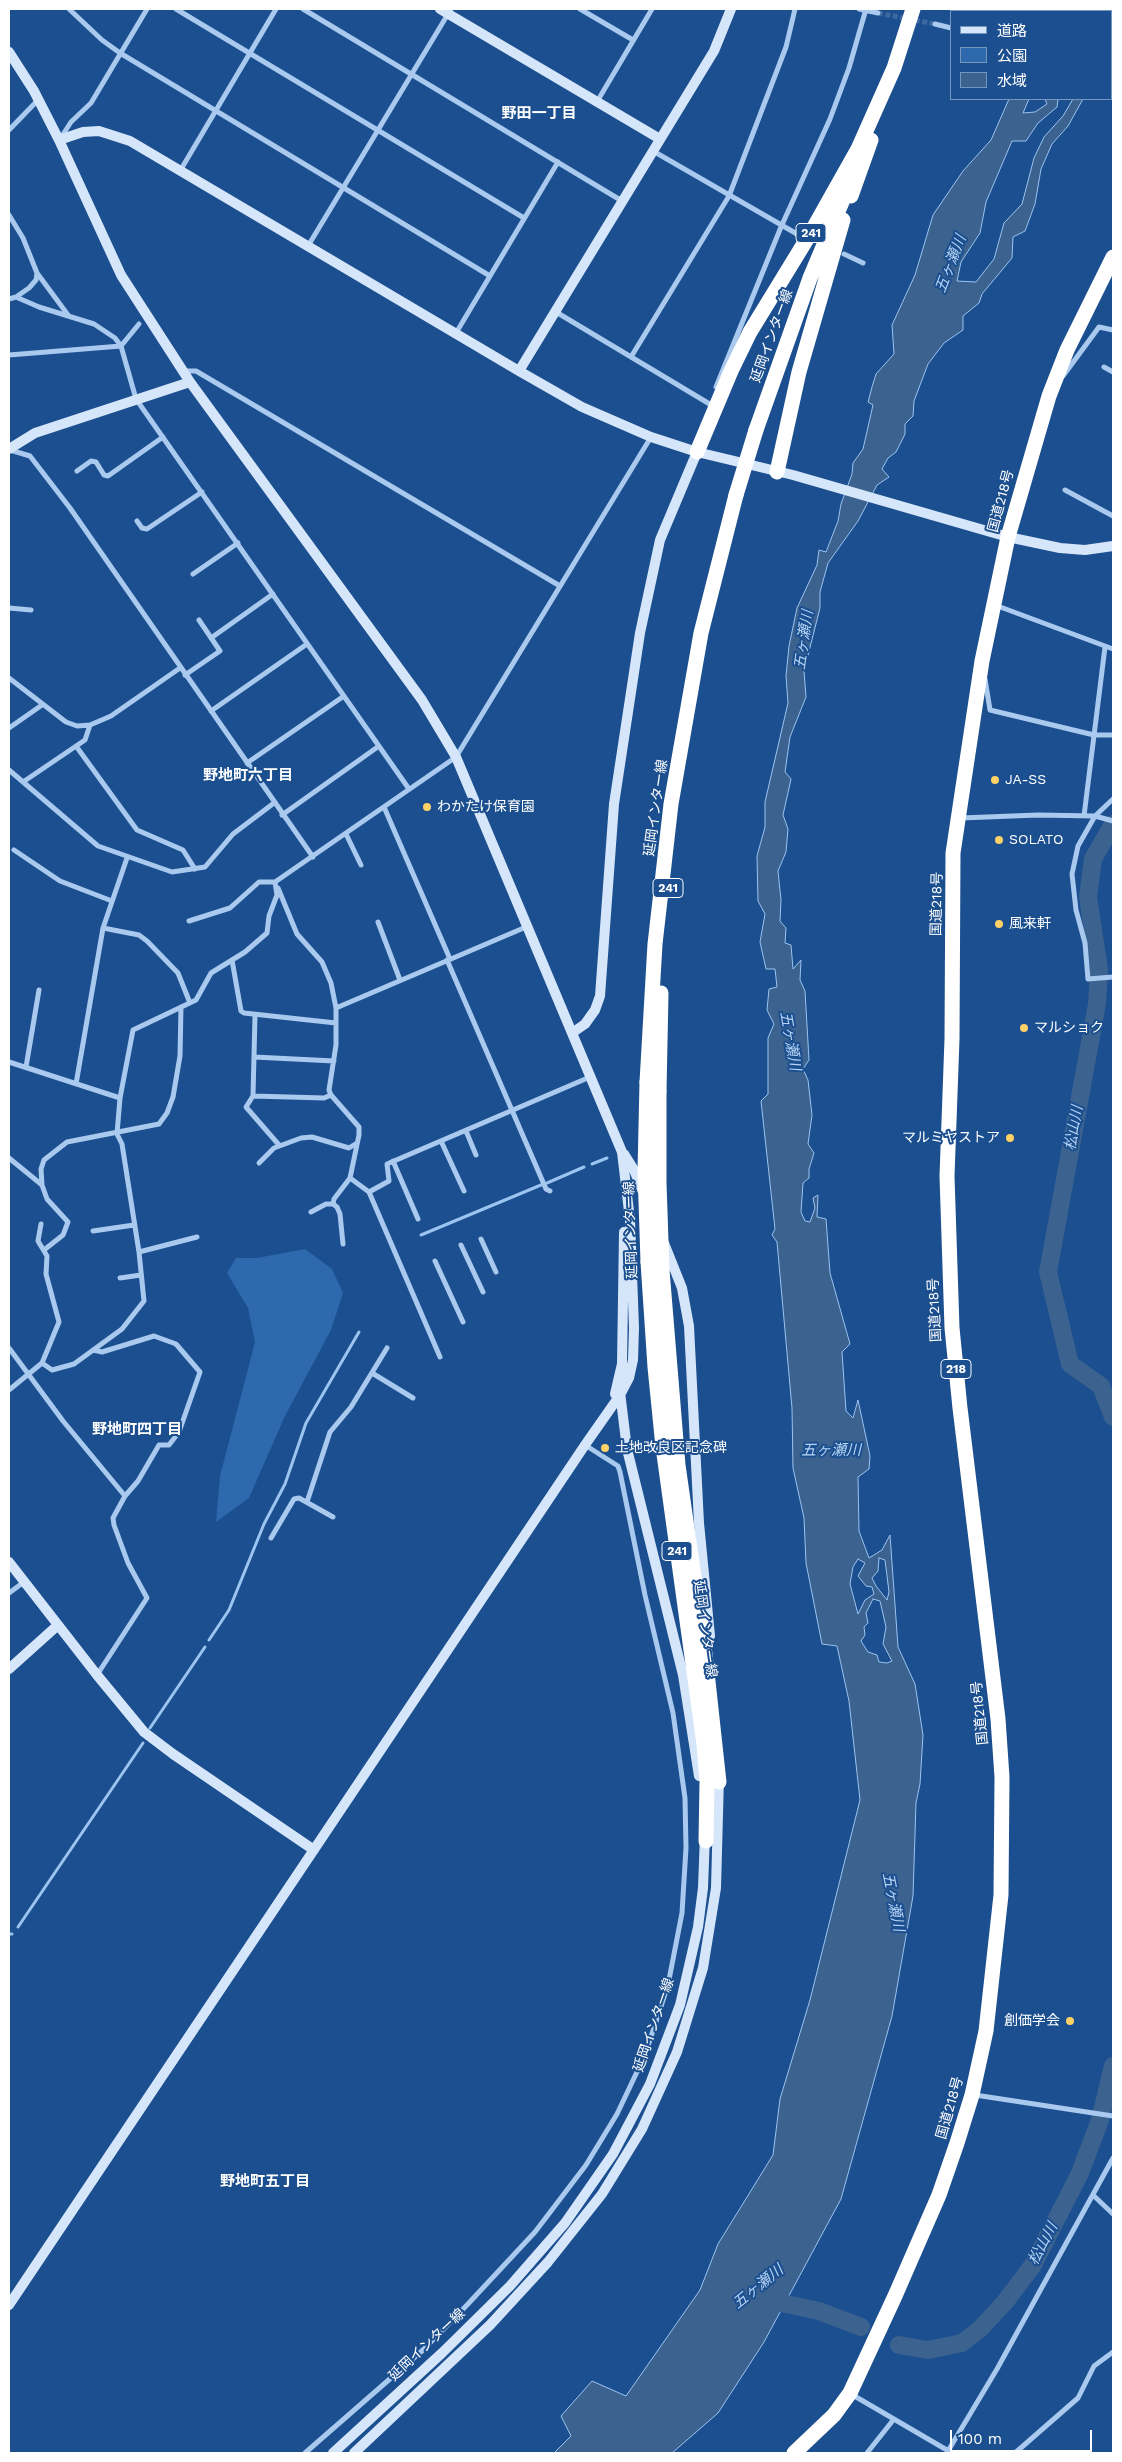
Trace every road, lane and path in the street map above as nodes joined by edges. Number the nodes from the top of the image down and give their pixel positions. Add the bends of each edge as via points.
1 (69, 9) edge
2 (147, 9) edge
3 (176, 9) edge
4 (276, 9) edge
5 (303, 9) edge
6 (580, 9) edge
7 (652, 9) edge
8 (730, 9) edge
9 (795, 9) edge
10 (859, 9) edge
11 (866, 9) edge
12 (914, 9) edge
13 (446, 10) edge
14 (878, 13) dead end
15 (935, 24) tunnel mouth
16 (950, 28) edge
17 (633, 40) junction
18 (9, 52) edge
19 (120, 53) junction
20 (250, 53) junction
21 (412, 75) junction
22 (38, 100) junction
23 (598, 100) junction
24 (882, 108) junction
25 (216, 109) junction
26 (9, 130) edge
27 (378, 131) junction
28 (660, 139) junction
29 (59, 140) junction
30 (653, 151) junction
31 (558, 162) junction
32 (180, 171) junction
33 (344, 187) junction
34 (729, 196) junction
35 (622, 201) junction
36 (9, 215) edge
37 (524, 218) junction
38 (781, 227) junction
39 (796, 234) dead end
40 (307, 247) junction
41 (844, 254) dead end
42 (1112, 261) edge
43 (863, 263) dead end
44 (37, 273) junction
45 (490, 276) junction
46 (16, 297) junction
47 (9, 299) edge
48 (556, 312) junction
49 (69, 315) junction
50 (140, 324) dead end
51 (1113, 330) edge
52 (456, 334) junction
53 (121, 346) junction
54 (9, 355) edge
55 (631, 357) junction
56 (1104, 367) dead end
57 (183, 371) junction
58 (519, 371) junction
59 (1113, 372) edge
60 (190, 382) junction
61 (1048, 396) junction
62 (136, 399) junction
63 (716, 408) junction
64 (652, 436) junction
65 (163, 437) junction
66 (9, 450) edge
67 (697, 452) junction
68 (77, 472) dead end
69 (777, 472) junction
70 (1065, 490) dead end
71 (202, 492) junction
72 (1113, 516) edge
73 (137, 521) dead end
74 (1008, 537) junction
75 (238, 543) junction
76 (1113, 546) edge
77 (193, 574) dead end
78 (560, 586) junction
79 (273, 594) junction
80 (992, 606) junction
81 (9, 608) edge
82 (32, 610) dead end
83 (199, 620) dead end
84 (211, 638) junction
85 (307, 644) junction
86 (1106, 647) junction
87 (1113, 649) edge
88 (982, 661) junction
89 (180, 668) junction
90 (186, 675) junction
91 (9, 678) edge
92 (692, 685) junction
93 (344, 696) junction
94 (42, 705) junction
95 (211, 711) junction
96 (90, 725) junction
97 (9, 728) edge
98 (1094, 735) junction
99 (1113, 735) edge
100 (76, 746) junction
101 (379, 746) junction
102 (456, 757) junction
103 (247, 763) junction
104 (9, 770) edge
105 (23, 782) junction
106 (409, 789) junction
107 (1113, 799) edge
108 (274, 803) junction
109 (384, 807) junction
110 (282, 815) junction
111 (1084, 816) junction
112 (1096, 816) junction
113 (958, 818) junction
114 (1113, 821) edge
115 (346, 834) junction
116 (14, 850) dead end
117 (313, 857) junction
118 (127, 858) junction
119 (361, 865) dead end
120 (195, 869) junction
121 (276, 882) junction
122 (112, 901) junction
123 (189, 921) dead end
124 (378, 922) dead end
125 (526, 927) junction
126 (103, 928) junction
127 (232, 960) junction
128 (449, 960) junction
129 (1113, 977) edge
130 (400, 980) junction
131 (39, 990) dead end
132 (190, 1003) junction
133 (181, 1007) junction
134 (336, 1008) junction
135 (256, 1016) junction
136 (336, 1023) junction
137 (572, 1033) junction
138 (254, 1057) junction
139 (334, 1061) junction
140 (9, 1062) edge
141 (26, 1067) junction
142 (590, 1077) junction
143 (76, 1084) junction
144 (331, 1095) junction
145 (253, 1096) junction
146 (120, 1098) junction
147 (513, 1110) junction
148 (466, 1131) junction
149 (117, 1134) junction
150 (441, 1141) junction
151 (358, 1143) junction
152 (279, 1145) junction
153 (622, 1152) junction
154 (476, 1155) dead end
155 (9, 1158) edge
156 (393, 1161) junction
157 (259, 1163) dead end
158 (624, 1176) junction
159 (350, 1178) junction
160 (42, 1185) junction
161 (464, 1191) dead end
162 (550, 1191) dead end
163 (369, 1192) junction
164 (333, 1204) junction
165 (311, 1212) dead end
166 (418, 1219) dead end
167 (41, 1224) dead end
168 (134, 1225) junction
169 (93, 1231) dead end
170 (197, 1237) dead end
171 (481, 1239) dead end
172 (343, 1244) dead end
173 (461, 1246) dead end
174 (44, 1250) junction
175 (139, 1252) junction
176 (435, 1261) dead end
177 (496, 1272) dead end
178 (141, 1275) junction
179 (120, 1278) dead end
180 (483, 1292) dead end
181 (463, 1322) dead end
182 (9, 1348) edge
183 (387, 1348) dead end
184 (93, 1350) junction
185 (440, 1357) dead end
186 (42, 1363) junction
187 (372, 1373) junction
188 (30, 1374) junction
189 (619, 1383) junction
190 (9, 1390) edge
191 (620, 1395) junction
192 (412, 1398) dead end
193 (600, 1423) junction
194 (585, 1444) junction
195 (125, 1496) junction
196 (307, 1502) junction
197 (332, 1518) dead end
198 (271, 1538) dead end
199 (9, 1562) edge
200 (24, 1582) junction
201 (9, 1593) edge
202 (58, 1625) junction
203 (9, 1669) edge
204 (97, 1675) junction
205 (719, 1782) junction
206 (706, 1840) junction
207 (314, 1850) junction
208 (972, 2095) junction
209 (1113, 2116) edge
210 (1113, 2158) edge
211 (1092, 2195) junction
212 (1113, 2214) edge
213 (9, 2305) edge
214 (1113, 2352) edge
215 (850, 2393) junction
216 (894, 2418) junction
217 (950, 2452) edge
218 (305, 2453) edge
219 (333, 2453) edge
220 (354, 2453) edge
221 (794, 2453) edge
222 (867, 2453) edge
223 (1015, 2453) edge
224 (1054, 2453) edge

1 - 19 street
2 - 19 street
3 - 20 street
4 - 20 street
5 - 21 street
6 - 17 street
7 - 17 street
8 - 28 street via 714,50
9 - 34 street via 786,48
10 - 11 street
11 - 14 street
11 - 38 street via 830,119
12 - 24 highway, 延岡インター線 / 241 via 900,61
12 - 63 highway, 241 via 894,68 858,149 814,229 750,332
13 - 21 street
13 - 23 street
15 - 16 street
17 - 23 street
18 - 22 street
19 - 25 street
19 - 29 street via 91,103 71,122
20 - 25 street
20 - 27 street
21 - 27 street
21 - 31 street
22 - 26 street
22 - 29 street
23 - 28 street
24 - 69 highway, 241 via 840,230 799,372
24 - 92 highway, 延岡インター線 / 241, bridge via 810,278 756,430 712,586
25 - 32 street
25 - 33 street
27 - 33 street
27 - 37 street
28 - 30 street
29 - 32 street via 83,132 113,134
29 - 57 street via 121,275
30 - 34 street
30 - 35 street
31 - 35 street
31 - 37 street
32 - 40 street
33 - 40 street
33 - 45 street
34 - 38 street
34 - 55 street
35 - 48 street
36 - 44 street via 23,238
37 - 45 street
38 - 39 street
38 - 63 street via 716,388
40 - 52 street
41 - 43 street
42 - 61 highway, 国道218号 / 218 via 1067,350
44 - 46 street via 32,284
44 - 49 street
45 - 52 street
46 - 47 street
46 - 49 street
48 - 55 street
48 - 58 street
49 - 53 street via 94,324
50 - 53 street
51 - 61 street via 1099,327
52 - 58 street
53 - 54 street
53 - 62 street
55 - 63 street
56 - 59 street
57 - 60 street
57 - 78 street via 196,371
58 - 64 street via 582,407
60 - 62 street
60 - 102 street via 422,700
61 - 74 highway, 国道218号 / 218
62 - 65 street
62 - 66 street via 35,433
63 - 67 highway, 241
64 - 67 street
64 - 78 street
65 - 68 street via 108,476 96,462 91,461
65 - 71 street
66 - 89 street via 30,456 70,508
67 - 69 street
67 - 137 street via 660,540 640,633 614,804 600,996 585,1024
69 - 74 street
70 - 72 street
71 - 73 street via 147,530
71 - 75 street
74 - 76 street via 1060,548 1085,550
74 - 80 highway, 国道218号 / 218
75 - 77 street
75 - 79 street
78 - 102 street
79 - 84 street
79 - 85 street
80 - 86 street
80 - 88 highway, 国道218号 / 218
81 - 82 street
83 - 84 street
84 - 90 street via 220,651
85 - 93 street
85 - 95 street
86 - 87 street
86 - 98 street
88 - 98 street via 990,710
88 - 113 highway, 国道218号 / 218
89 - 90 street
89 - 96 street via 111,716
90 - 95 street
91 - 94 street
92 - 205 highway, 延岡インター線 / 241, bridge via 663,949 659,1183 662,1270 678,1465
92 - 206 highway, 延岡インター線 / 241, bridge via 672,804 649,1009 645,1170 655,1367 664,1456 704,1744
93 - 101 street
93 - 103 street
94 - 96 street via 66,722 77,726
94 - 97 street
95 - 103 street
96 - 100 street via 85,740
98 - 99 street
98 - 111 street
100 - 105 street
100 - 120 street via 137,830 183,850
101 - 106 street
101 - 110 street
102 - 106 street
102 - 125 street
103 - 108 street
104 - 105 street
105 - 118 street via 98,846
106 - 109 street
107 - 112 street
108 - 110 street
108 - 120 street via 233,834 205,867
109 - 115 street
109 - 128 street
110 - 117 street
111 - 112 street
111 - 113 street
112 - 114 street
112 - 129 street via 1078,846 1072,874 1089,979
113 - 208 highway, 国道218号 / 218 via 954,854 947,1176 949,1272 959,1400 998,1719 1002,1777 997,1948 986,2031
115 - 117 street
115 - 119 street
116 - 122 street via 60,881
117 - 121 street
118 - 120 street via 172,872
118 - 122 street
121 - 123 street via 259,882 230,908
121 - 127 street via 277,895 267,933 257,944
121 - 134 street via 297,934 322,962
122 - 126 street
124 - 130 street
125 - 128 street
125 - 137 street
126 - 132 street via 139,935 147,941 178,973
126 - 143 street
127 - 132 street via 211,973 196,1000
127 - 135 street via 241,1011
128 - 130 street
128 - 147 street
130 - 134 street
131 - 141 street
132 - 133 street
133 - 146 street via 133,1030
133 - 149 street via 180,1056 168,1113 159,1124
134 - 136 street
135 - 136 street
135 - 138 street
136 - 139 street
137 - 142 street
138 - 139 street
138 - 145 street
139 - 144 street
140 - 141 street
141 - 143 street
142 - 147 street
142 - 153 street
143 - 146 street
144 - 145 street via 324,1098
144 - 151 street via 356,1121
145 - 152 street via 246,1107
146 - 149 street
147 - 148 street
147 - 162 street via 546,1189
148 - 150 street
148 - 154 street
149 - 160 street via 67,1142 44,1160
149 - 168 street via 122,1144
150 - 156 street
150 - 161 street
151 - 152 street via 349,1148 312,1137
151 - 159 street
152 - 157 street
153 - 158 street
153 - 205 street, 241 via 634,1170 680,1281 686,1305 699,1523 721,1758
155 - 160 street
156 - 163 street via 387,1164 389,1181
156 - 166 street
158 - 189 street via 622,1364
158 - 191 street via 630,1220 634,1328 633,1360 629,1378
159 - 163 street
159 - 164 street
160 - 174 street via 47,1199 68,1222 63,1235
163 - 185 street
164 - 165 street
164 - 172 street via 340,1214
167 - 174 street via 38,1241
168 - 169 street
168 - 175 street
170 - 175 street
171 - 177 street
173 - 180 street
174 - 186 street via 48,1256 46,1274 59,1322
175 - 178 street
176 - 181 street
178 - 179 street
178 - 184 street via 144,1301 139,1309 122,1329
182 - 188 street
183 - 187 street
184 - 186 street via 74,1364 59,1369 52,1370
184 - 195 street via 102,1352 154,1336 176,1344 200,1372 179,1432 169,1445 159,1445
186 - 188 street
187 - 192 street
187 - 196 street via 351,1407 330,1432
188 - 190 street
188 - 195 street via 63,1421
189 - 191 street, 241
189 - 193 street
191 - 193 street
191 - 206 street, 241 via 627,1449 683,1675 698,1761
193 - 194 street
194 - 207 street
194 - 218 street via 618,1466 620,1472 674,1713 685,1798 686,1848 682,1913 668,1986 645,2055 617,2114 586,2165 535,2232 422,2350
195 - 204 street via 113,1518 114,1524 128,1563 147,1598
196 - 197 street
196 - 198 street via 294,1499
199 - 200 street
200 - 201 street
200 - 202 street
202 - 203 street
202 - 204 street
204 - 207 street via 152,1739
205 - 220 street, 延岡インター線 / 241 via 716,1888 703,1968 678,2052 642,2129 602,2194 543,2269 476,2338
206 - 219 street, 延岡インター線 / 241 via 698,1926 680,2005 650,2084 613,2154 565,2223 510,2286
207 - 213 street
208 - 209 street
208 - 215 highway, 国道218号 / 218 via 939,2195
210 - 211 street
211 - 212 street
211 - 217 street
214 - 223 street via 1094,2366 1078,2398
215 - 216 street
215 - 221 highway, 国道218号 / 218 via 834,2415
216 - 217 street
216 - 222 street
223 - 224 street

